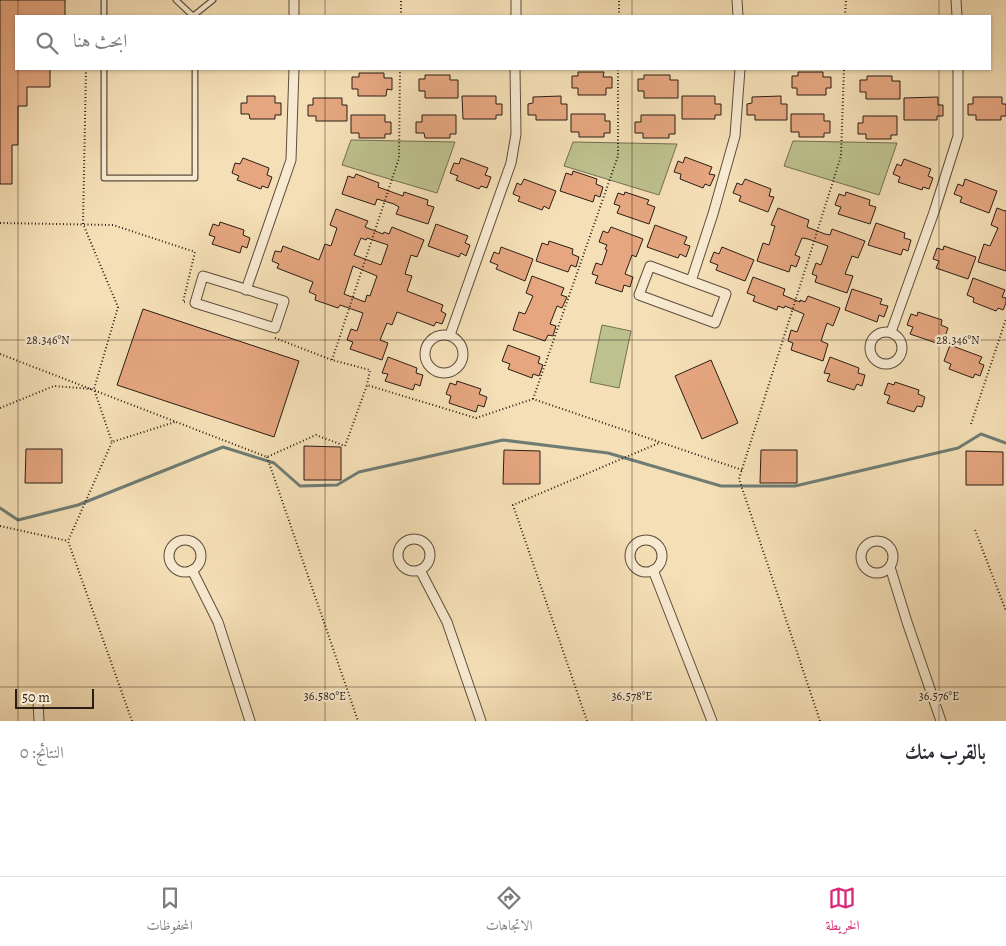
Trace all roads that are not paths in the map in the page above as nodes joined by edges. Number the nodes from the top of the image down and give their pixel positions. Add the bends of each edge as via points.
1 (104, 0) edge
2 (176, 0) edge
3 (213, 0) edge
4 (294, 0) edge
5 (516, 0) edge
6 (737, 0) edge
7 (956, 0) edge
8 (104, 15) edge
9 (192, 15) edge
10 (194, 15) edge
11 (294, 15) edge
12 (516, 15) edge
13 (738, 15) edge
14 (957, 15) edge
15 (104, 70) edge
16 (195, 70) edge
17 (294, 70) edge
18 (516, 70) edge
19 (740, 70) edge
20 (958, 70) edge
21 (691, 281) junction
22 (246, 290) junction
23 (891, 332) dead end
24 (450, 336) junction
25 (890, 567) dead end
26 (192, 570) dead end
27 (420, 570) dead end
28 (653, 570) dead end
29 (38, 702) dead end
30 (39, 721) edge
31 (250, 721) edge
32 (481, 721) edge
33 (712, 721) edge
34 (941, 721) edge

1 - 8 lane
2 - 9 lane
3 - 10 lane
4 - 11 street
5 - 12 street
6 - 13 street
7 - 14 street
15 - 16 lane via 104,178 195,178
17 - 22 street via 291,160
18 - 24 street via 516,134 510,164
19 - 21 street via 735,136
20 - 23 street via 958,136
21 - 21 street via 650,266 639,295 716,324 726,294
22 - 22 street via 203,276 195,303 275,328 284,301
24 - 24 street via 438,335 426,347 425,359 438,372 457,368 463,358 462,346
25 - 34 street
26 - 31 street via 218,622
27 - 32 street via 447,622
28 - 33 street
29 - 30 street

